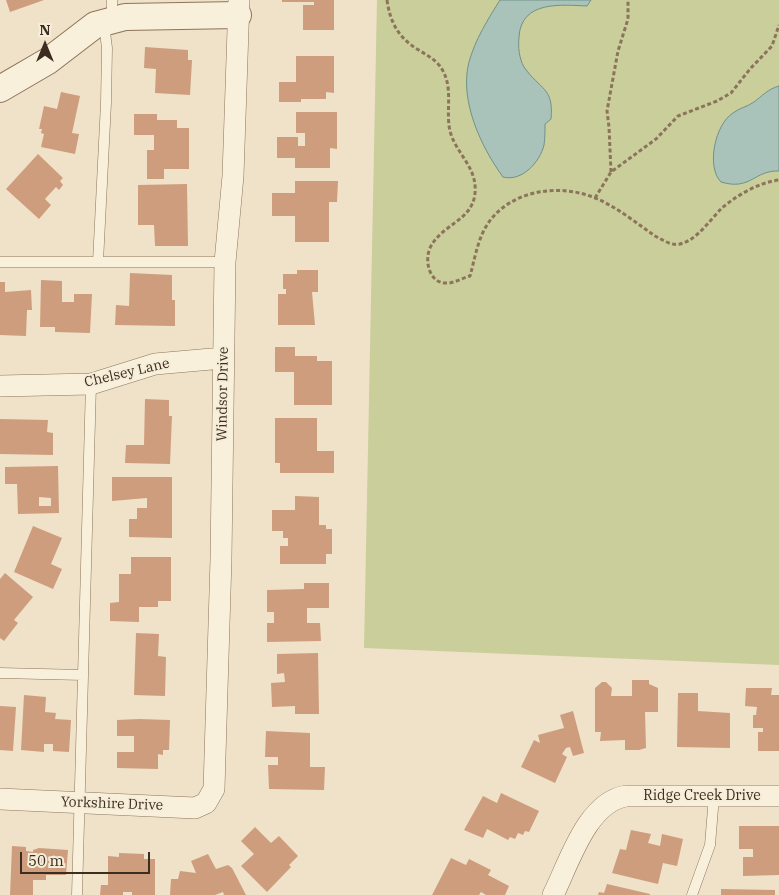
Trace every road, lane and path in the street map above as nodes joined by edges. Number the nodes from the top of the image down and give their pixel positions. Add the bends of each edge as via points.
1 (387, 0) edge
2 (628, 0) edge
3 (239, 7) edge
4 (109, 14) edge
5 (779, 25) edge
6 (0, 89) edge
7 (611, 172) junction
8 (779, 180) edge
9 (595, 198) junction
10 (0, 262) edge
11 (98, 262) junction
12 (225, 262) junction
13 (223, 358) junction
14 (91, 384) junction
15 (0, 386) edge
16 (0, 673) edge
17 (83, 675) junction
18 (214, 789) joint
19 (714, 796) junction
20 (779, 796) edge
21 (0, 799) edge
22 (80, 803) junction
23 (77, 895) edge
24 (553, 895) edge
25 (692, 895) edge

1 - 9 path via 396,31 439,66 449,93 448,118 452,137 473,172 475,197 471,206 462,219 430,247 428,266 436,280 445,283 470,276 489,222 514,200 530,193 548,191 572,191
2 - 7 path via 628,19 606,111
3 - 4 street via 125,17
3 - 12 street, Windsor Drive via 233,176
4 - 6 street via 48,61
4 - 11 lane
5 - 7 path via 772,46 731,93 678,116 656,139
7 - 9 path
8 - 9 path via 767,182 722,208 708,225 678,245 660,239
10 - 11 lane
11 - 12 lane
12 - 13 street, Windsor Drive
13 - 14 street, Chelsey Lane via 156,364
13 - 18 street, Windsor Drive
14 - 15 street, Chelsey Lane
14 - 17 lane
16 - 17 lane
17 - 22 lane
18 - 22 street, Yorkshire Drive via 206,803 196,808
19 - 20 street, Ridge Creek Drive
19 - 24 street, Ridge Creek Drive via 613,798 592,817
19 - 25 lane via 710,845
21 - 22 street, Yorkshire Drive
22 - 23 lane

